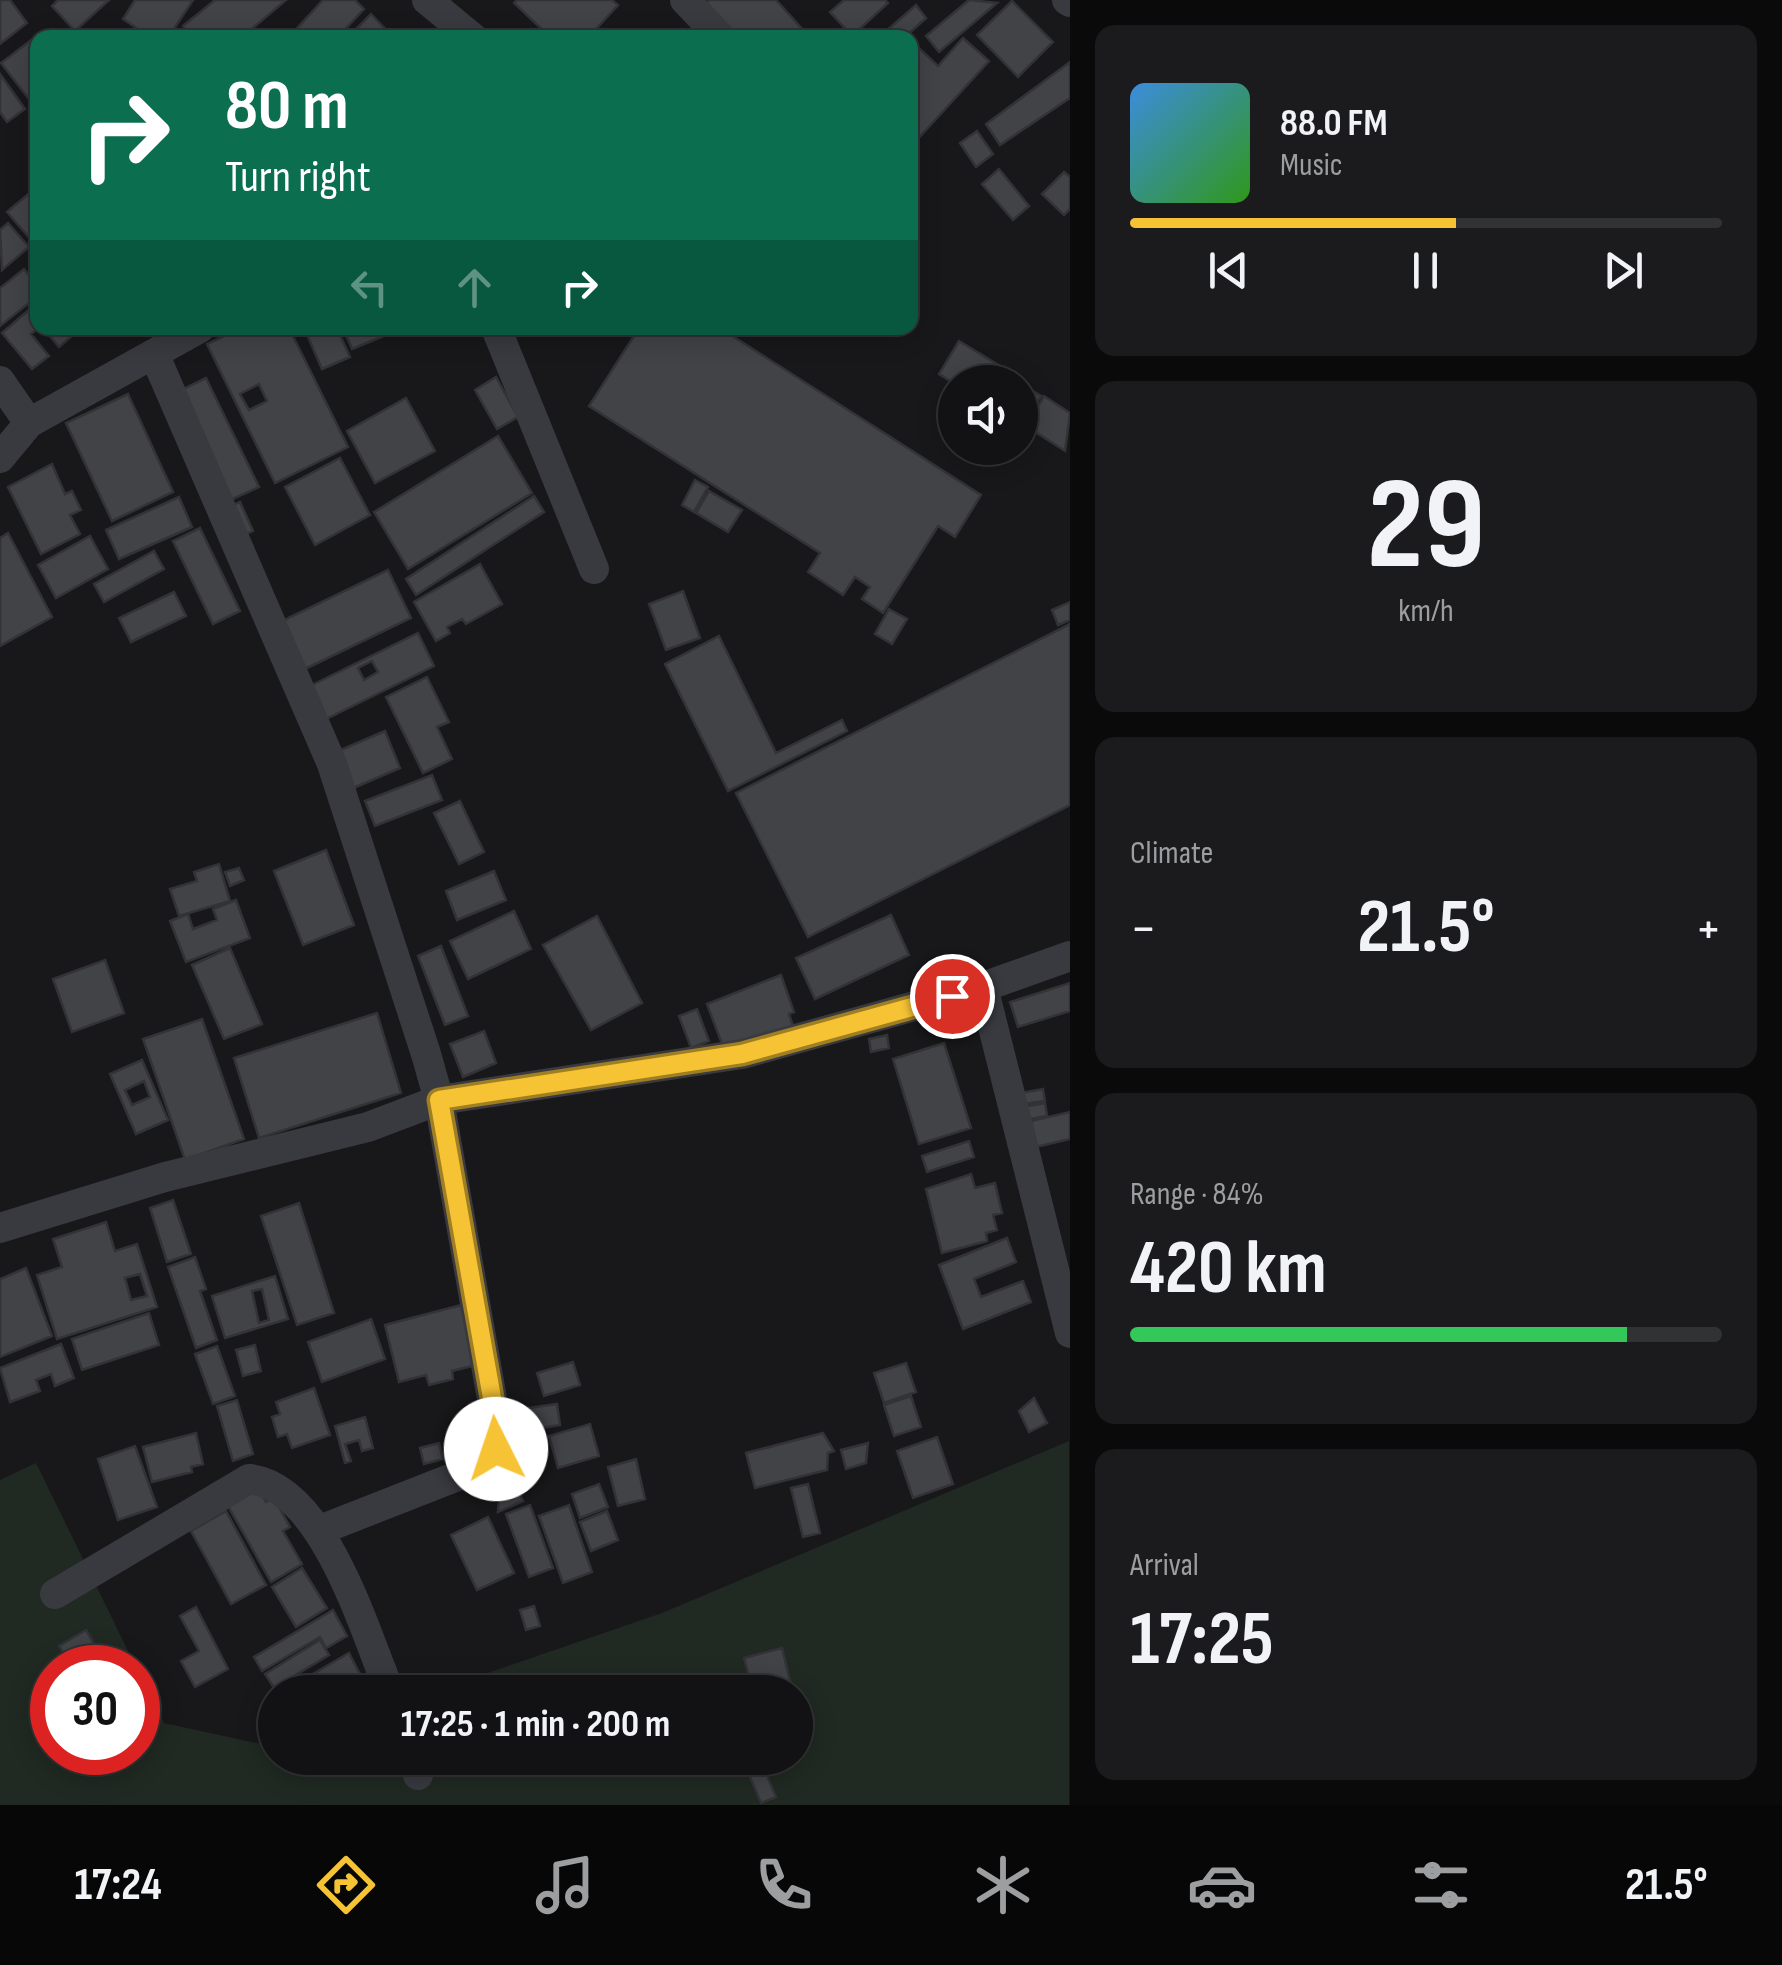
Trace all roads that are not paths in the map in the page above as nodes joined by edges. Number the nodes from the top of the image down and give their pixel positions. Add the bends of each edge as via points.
1 (426, 0) edge
2 (685, 0) edge
3 (463, 30) edge
4 (713, 30) edge
5 (189, 335) edge
6 (499, 335) edge
7 (155, 356) junction
8 (0, 381) edge
9 (29, 423) junction
10 (0, 458) edge
11 (594, 569) dead end
12 (1070, 956) edge
13 (983, 986) junction
14 (439, 1100) junction
15 (0, 1228) edge
16 (1070, 1333) edge
17 (320, 1530) junction
18 (54, 1594) dead end
19 (383, 1675) edge

1 - 3 street
2 - 4 street
5 - 7 street
6 - 11 street
7 - 9 street
7 - 14 street via 332,764
8 - 9 street
9 - 10 street
12 - 13 street
13 - 14 street via 742,1054
13 - 16 street
14 - 15 street via 368,1127 165,1177
14 - 17 street via 496,1449 483,1466
17 - 18 street via 282,1489 249,1480
17 - 19 street

